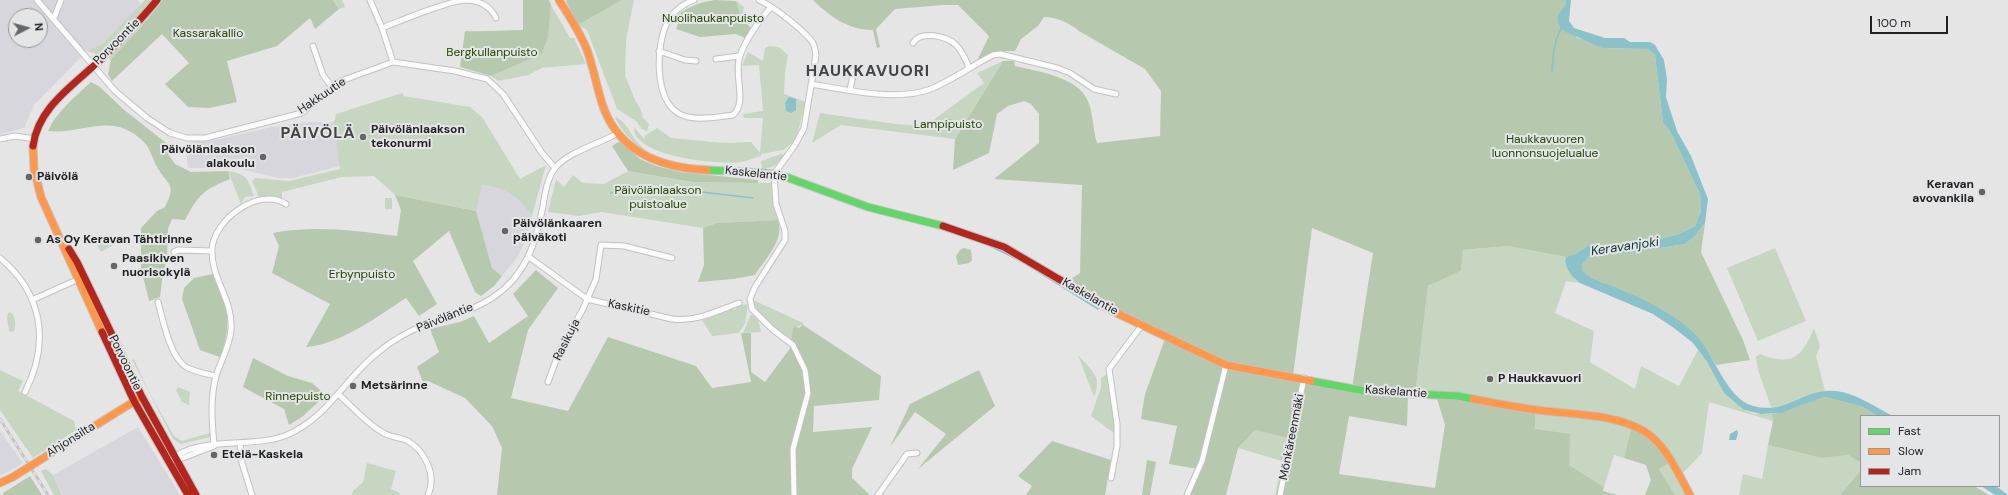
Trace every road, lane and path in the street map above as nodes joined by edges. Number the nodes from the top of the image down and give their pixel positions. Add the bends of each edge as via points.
1 (37, 0) edge
2 (61, 0) edge
3 (157, 0) edge
4 (370, 0) edge
5 (559, 0) edge
6 (694, 0) edge
7 (759, 0) edge
8 (771, 7) junction
9 (54, 18) junction
10 (496, 18) dead end
11 (382, 28) junction
12 (913, 43) dead end
13 (313, 46) dead end
14 (659, 51) junction
15 (739, 56) junction
16 (716, 59) dead end
17 (696, 61) dead end
18 (393, 62) junction
19 (93, 66) junction
20 (969, 68) junction
21 (857, 69) dead end
22 (811, 84) junction
23 (332, 87) junction
24 (850, 90) junction
25 (1116, 94) dead end
26 (618, 133) junction
27 (0, 139) edge
28 (35, 139) junction
29 (555, 168) junction
30 (774, 174) junction
31 (286, 204) dead end
32 (212, 251) junction
33 (174, 252) dead end
34 (529, 257) junction
35 (0, 258) edge
36 (672, 258) dead end
37 (82, 278) junction
38 (587, 299) junction
39 (32, 300) junction
40 (158, 302) dead end
41 (739, 303) dead end
42 (1142, 325) junction
43 (1226, 364) junction
44 (216, 376) junction
45 (1304, 378) junction
46 (548, 382) dead end
47 (25, 392) dead end
48 (338, 394) junction
49 (142, 397) junction
50 (134, 401) junction
51 (240, 443) junction
52 (214, 445) junction
53 (917, 453) dead end
54 (176, 458) junction
55 (169, 462) junction
56 (1111, 478) dead end
57 (0, 484) edge
58 (188, 495) edge
59 (196, 495) edge
60 (252, 495) edge
61 (428, 495) edge
62 (794, 495) edge
63 (878, 495) edge
64 (1187, 495) edge
65 (1280, 495) edge
66 (1690, 495) edge

1 - 9 street, Hakkuutie
2 - 9 street
3 - 19 street, Porvoontie
4 - 11 street
5 - 26 street, Kaskelantie via 583,41 599,94
6 - 14 street via 673,13 667,22
7 - 8 street
8 - 15 street via 753,30
8 - 22 street via 813,44 816,55
9 - 19 street, Hakkuutie
10 - 11 street via 492,9 467,0
11 - 18 street
12 - 20 street via 918,36 927,35 950,41 958,47
13 - 23 street via 323,75
14 - 15 street via 662,89 669,104 679,114 689,117 732,115 737,111
14 - 17 street
15 - 16 street
18 - 23 street, Hakkuutie via 341,81
18 - 29 street, Hakkuutie via 455,71 487,79 497,86
19 - 23 street, Hakkuutie via 126,101 156,125 187,138 213,136 302,113
19 - 28 street, Porvoontie via 54,103 42,119
20 - 24 street via 926,91 889,94
20 - 25 street via 993,55 1006,55 1057,68 1070,73 1094,89
21 - 24 street via 854,70
22 - 24 street
22 - 30 street via 804,128
26 - 29 street, Päivöläntie via 573,155
26 - 30 street, Kaskelantie via 640,154 669,165
27 - 28 street via 15,136
28 - 37 street, Porvoontie via 33,166 41,197
29 - 34 street, Päivöläntie via 547,185 538,232
30 - 42 street, Kaskelantie via 868,206 985,239 1004,247 1112,311
30 - 62 street via 776,204 785,231 784,240 750,299 756,314 793,345 804,370 808,393 793,449
31 - 32 street via 272,200 250,204 237,210 221,226 214,239
32 - 33 street
32 - 44 street via 216,273 229,304 231,317 229,341
34 - 38 street, Kaskitie
34 - 48 street, Päivöläntie via 519,273 492,298 459,315 416,328 376,354
35 - 39 street via 18,276
36 - 38 street, Rasikuja via 624,246 601,245 596,279
37 - 39 street
37 - 49 street, Porvoontie
37 - 50 street, Porvoontie
38 - 41 street, Kaskitie via 686,320
38 - 46 street, Rasikuja via 559,352
39 - 47 street via 39,324 38,358
40 - 44 street via 170,342 180,362 186,367
42 - 43 street, Kaskelantie
42 - 56 street via 1110,369 1117,424 1117,446
43 - 45 street, Kaskelantie
43 - 64 street via 1202,461
44 - 52 street via 212,402
45 - 65 street, Mönkäreenmäki
45 - 66 street, Kaskelantie via 1370,392 1475,398 1536,410 1612,419 1632,425 1651,436 1662,448
48 - 51 street, Päivöläntie via 318,416 298,430 277,439
48 - 61 street via 382,432 406,440 418,449 429,466
49 - 50 street, Ahjonsilta
49 - 54 street, Porvoontie
50 - 55 street, Porvoontie
50 - 57 street, Ahjonsilta, bridge
51 - 52 street, Päivöläntie
51 - 60 street via 242,463
52 - 54 street, Päivöläntie
53 - 63 street via 907,454
54 - 55 street, Päivöläntie
54 - 59 street, Porvoontie
55 - 58 street, Porvoontie

